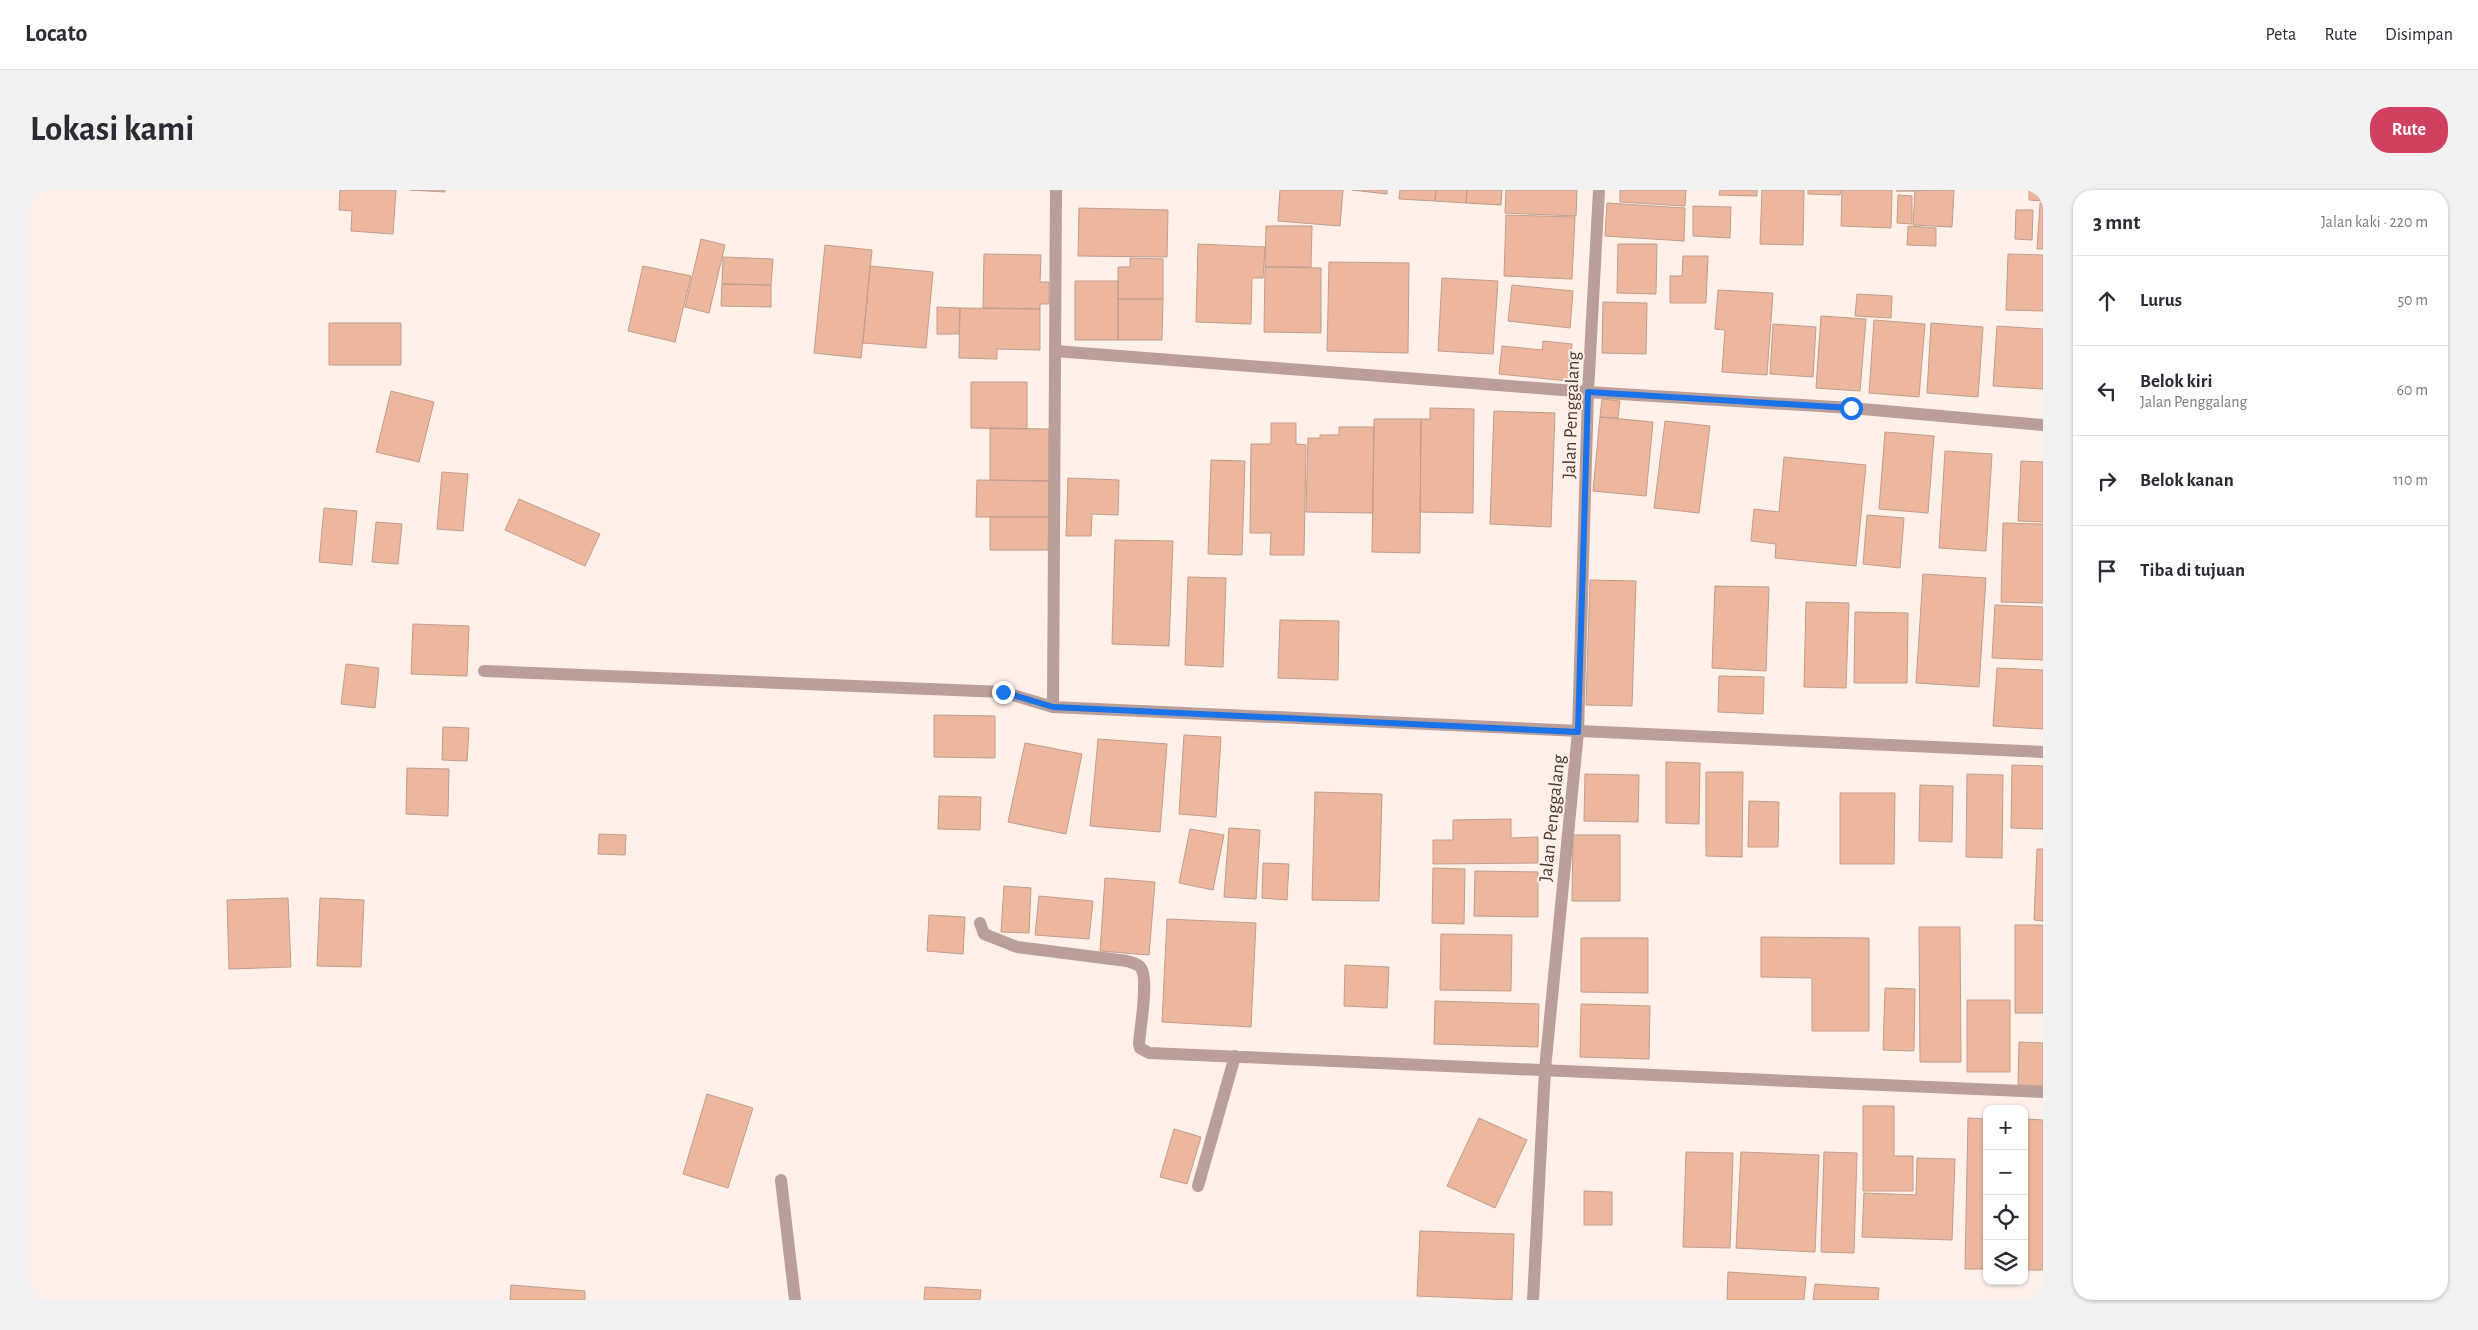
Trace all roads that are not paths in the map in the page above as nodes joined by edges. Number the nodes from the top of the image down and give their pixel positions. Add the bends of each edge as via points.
1 (1056, 190) edge
2 (1600, 190) edge
3 (1055, 351) junction
4 (1588, 392) junction
5 (2043, 425) edge
6 (484, 671) dead end
7 (1053, 707) junction
8 (1578, 732) junction
9 (2043, 752) edge
10 (980, 923) dead end
11 (1235, 1056) junction
12 (1545, 1069) junction
13 (2043, 1092) edge
14 (781, 1180) dead end
15 (1198, 1186) dead end
16 (795, 1300) edge
17 (1533, 1300) edge

1 - 3 street
2 - 4 street, Jalan Penggalang
3 - 4 street
3 - 7 street
4 - 5 street via 1851,408
4 - 8 street, Jalan Penggalang
6 - 7 street via 1003,692
7 - 8 street
8 - 9 street
8 - 12 street, Jalan Penggalang
10 - 11 street via 984,934 1017,947 1138,965 1142,969 1144,984 1139,1044 1144,1051
11 - 12 street
11 - 15 street
12 - 13 street
12 - 17 street, Jalan Penggalang
14 - 16 street

